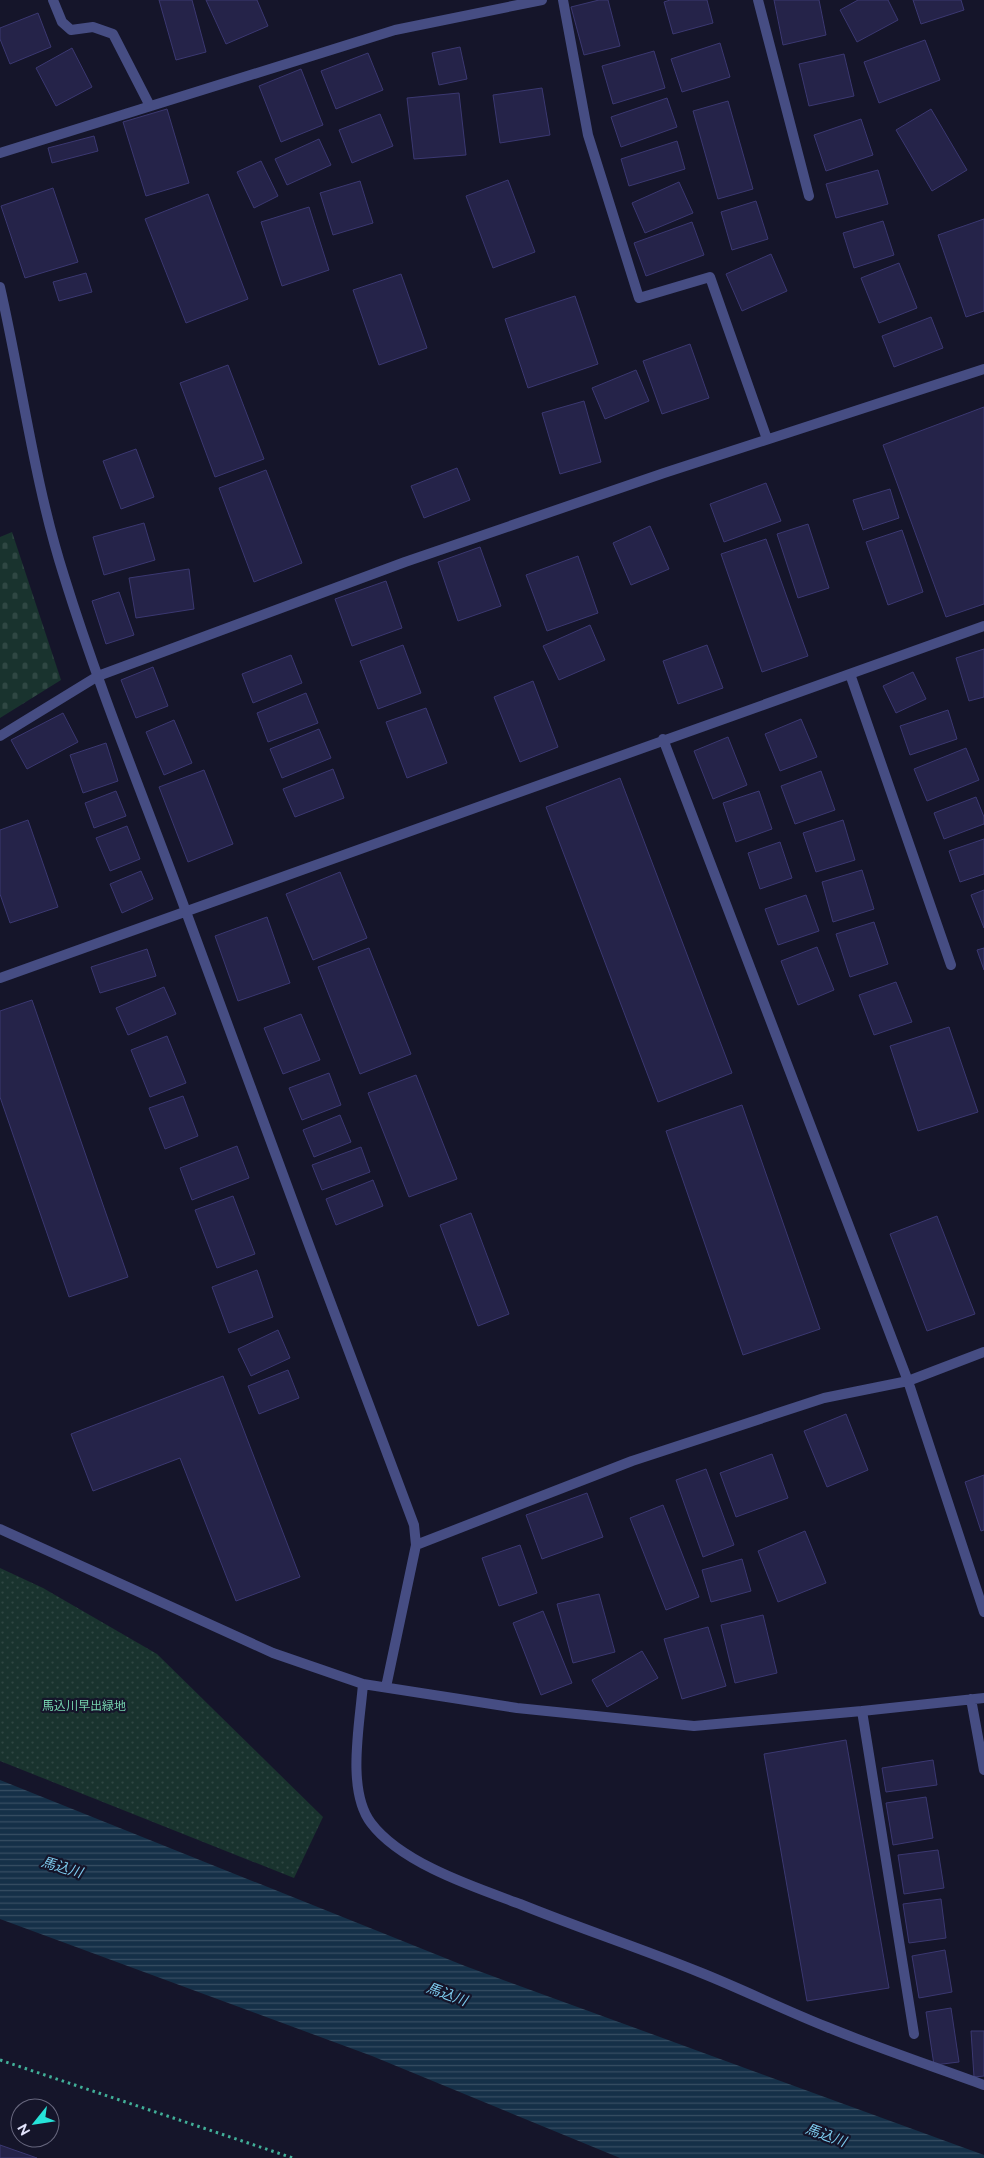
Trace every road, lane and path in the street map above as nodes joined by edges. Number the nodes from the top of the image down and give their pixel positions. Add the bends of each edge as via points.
1 (53, 0) edge
2 (542, 0) edge
3 (563, 0) edge
4 (758, 0) edge
5 (150, 106) junction
6 (0, 153) edge
7 (809, 196) dead end
8 (0, 287) edge
9 (984, 369) edge
10 (767, 439) junction
11 (984, 626) edge
12 (850, 674) junction
13 (98, 676) junction
14 (0, 736) edge
15 (663, 740) junction
16 (185, 910) junction
17 (951, 965) dead end
18 (0, 978) edge
19 (984, 1352) edge
20 (908, 1381) junction
21 (0, 1529) edge
22 (416, 1544) junction
23 (984, 1612) edge
24 (363, 1684) junction
25 (386, 1687) junction
26 (984, 1698) edge
27 (971, 1699) junction
28 (862, 1711) junction
29 (984, 1770) edge
30 (914, 2034) dead end
31 (0, 2060) edge
32 (984, 2085) edge
33 (294, 2158) edge

1 - 5 street via 62,22 71,30 93,27 113,34
2 - 5 street via 395,30
3 - 10 street via 588,135 638,298 710,277
4 - 7 street
5 - 6 street
8 - 13 street via 39,485 63,574
9 - 10 street
10 - 13 street via 405,562
11 - 12 street
12 - 15 street
12 - 17 street
13 - 14 street
13 - 16 street
15 - 16 street
15 - 20 street
16 - 18 street
16 - 22 street via 414,1525
19 - 20 street
20 - 22 street via 824,1398 632,1461
20 - 23 street
21 - 24 street via 273,1653
22 - 25 street
24 - 25 street
24 - 32 street via 357,1791 370,1822 394,1846 445,1876 699,1972 827,2027
25 - 28 street via 517,1708 694,1726
26 - 27 street
27 - 28 street
27 - 29 street
28 - 30 street
31 - 33 path

